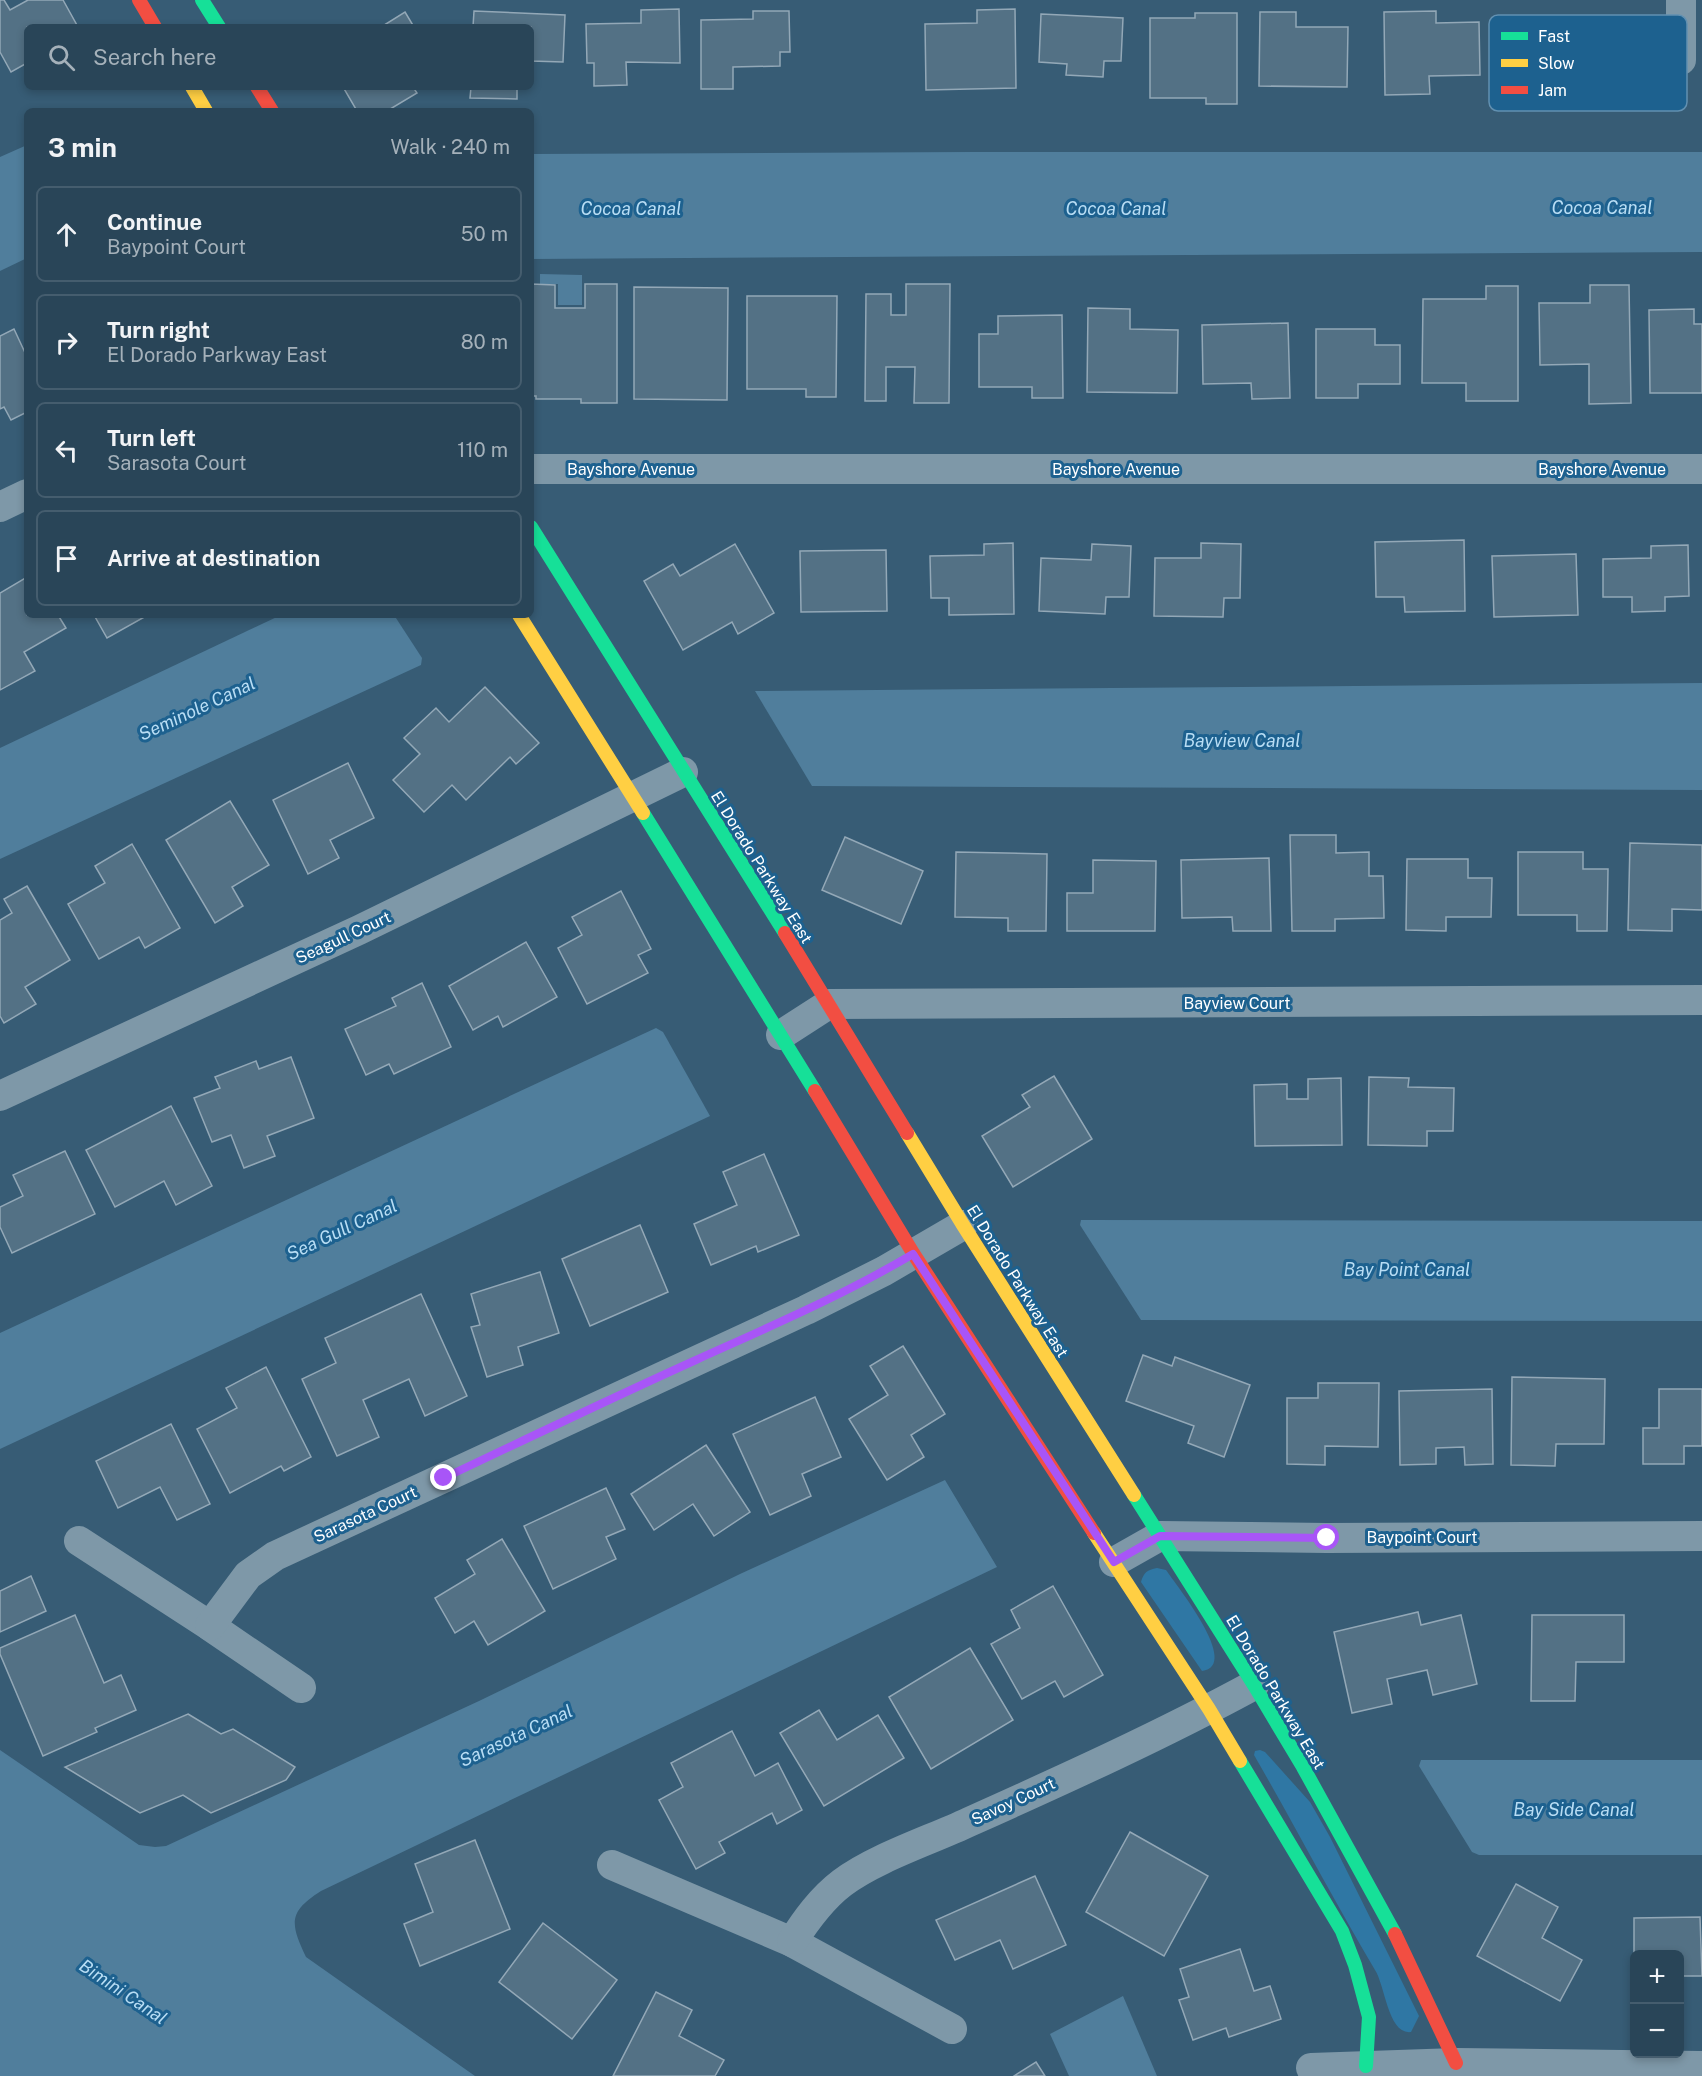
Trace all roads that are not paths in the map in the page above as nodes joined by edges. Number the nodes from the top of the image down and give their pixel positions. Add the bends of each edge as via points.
1 (139, 0) edge
2 (202, 0) edge
3 (153, 24) edge
4 (217, 24) edge
5 (194, 90) edge
6 (259, 90) edge
7 (204, 108) edge
8 (270, 108) edge
9 (534, 469) edge
10 (1702, 469) edge
11 (24, 495) edge
12 (0, 507) edge
13 (534, 532) edge
14 (521, 618) edge
15 (683, 772) junction
16 (633, 796) junction
17 (1702, 1000) edge
18 (829, 1005) junction
19 (781, 1035) junction
20 (0, 1096) edge
21 (963, 1225) junction
22 (913, 1254) junction
23 (1160, 1536) junction
24 (1702, 1536) edge
25 (79, 1541) dead end
26 (1114, 1562) junction
27 (210, 1626) junction
28 (1254, 1685) junction
29 (301, 1688) dead end
30 (1209, 1709) junction
31 (612, 1865) dead end
32 (792, 1942) junction
33 (952, 2029) dead end
34 (1456, 2063) junction
35 (1366, 2066) junction
36 (1702, 2066) edge
37 (1311, 2068) dead end

1 - 3 street
2 - 4 street
5 - 7 street
6 - 8 street
9 - 10 street, Bayshore Avenue
11 - 12 street
13 - 15 street, El Dorado Parkway East
14 - 16 street
15 - 16 street, Seagull Court
15 - 18 street, El Dorado Parkway East
16 - 19 street
16 - 20 street, Seagull Court via 359,930
17 - 18 street, Bayview Court
18 - 19 street
18 - 21 street, El Dorado Parkway East
19 - 22 street
21 - 22 street, Sarasota Court
21 - 23 street, El Dorado Parkway East
22 - 26 street
22 - 27 street, Sarasota Court via 806,1310 275,1556 248,1575
23 - 24 street, Baypoint Court
23 - 26 street
23 - 28 street, El Dorado Parkway East
25 - 27 street
26 - 30 street
27 - 29 street
28 - 30 street, Savoy Court
28 - 34 street, El Dorado Parkway East via 1390,1922
30 - 32 street, Savoy Court via 865,1868 824,1898
30 - 35 street via 1342,1931 1356,1965 1369,2018
31 - 32 street
32 - 33 street
34 - 35 street
34 - 36 street
35 - 37 street

